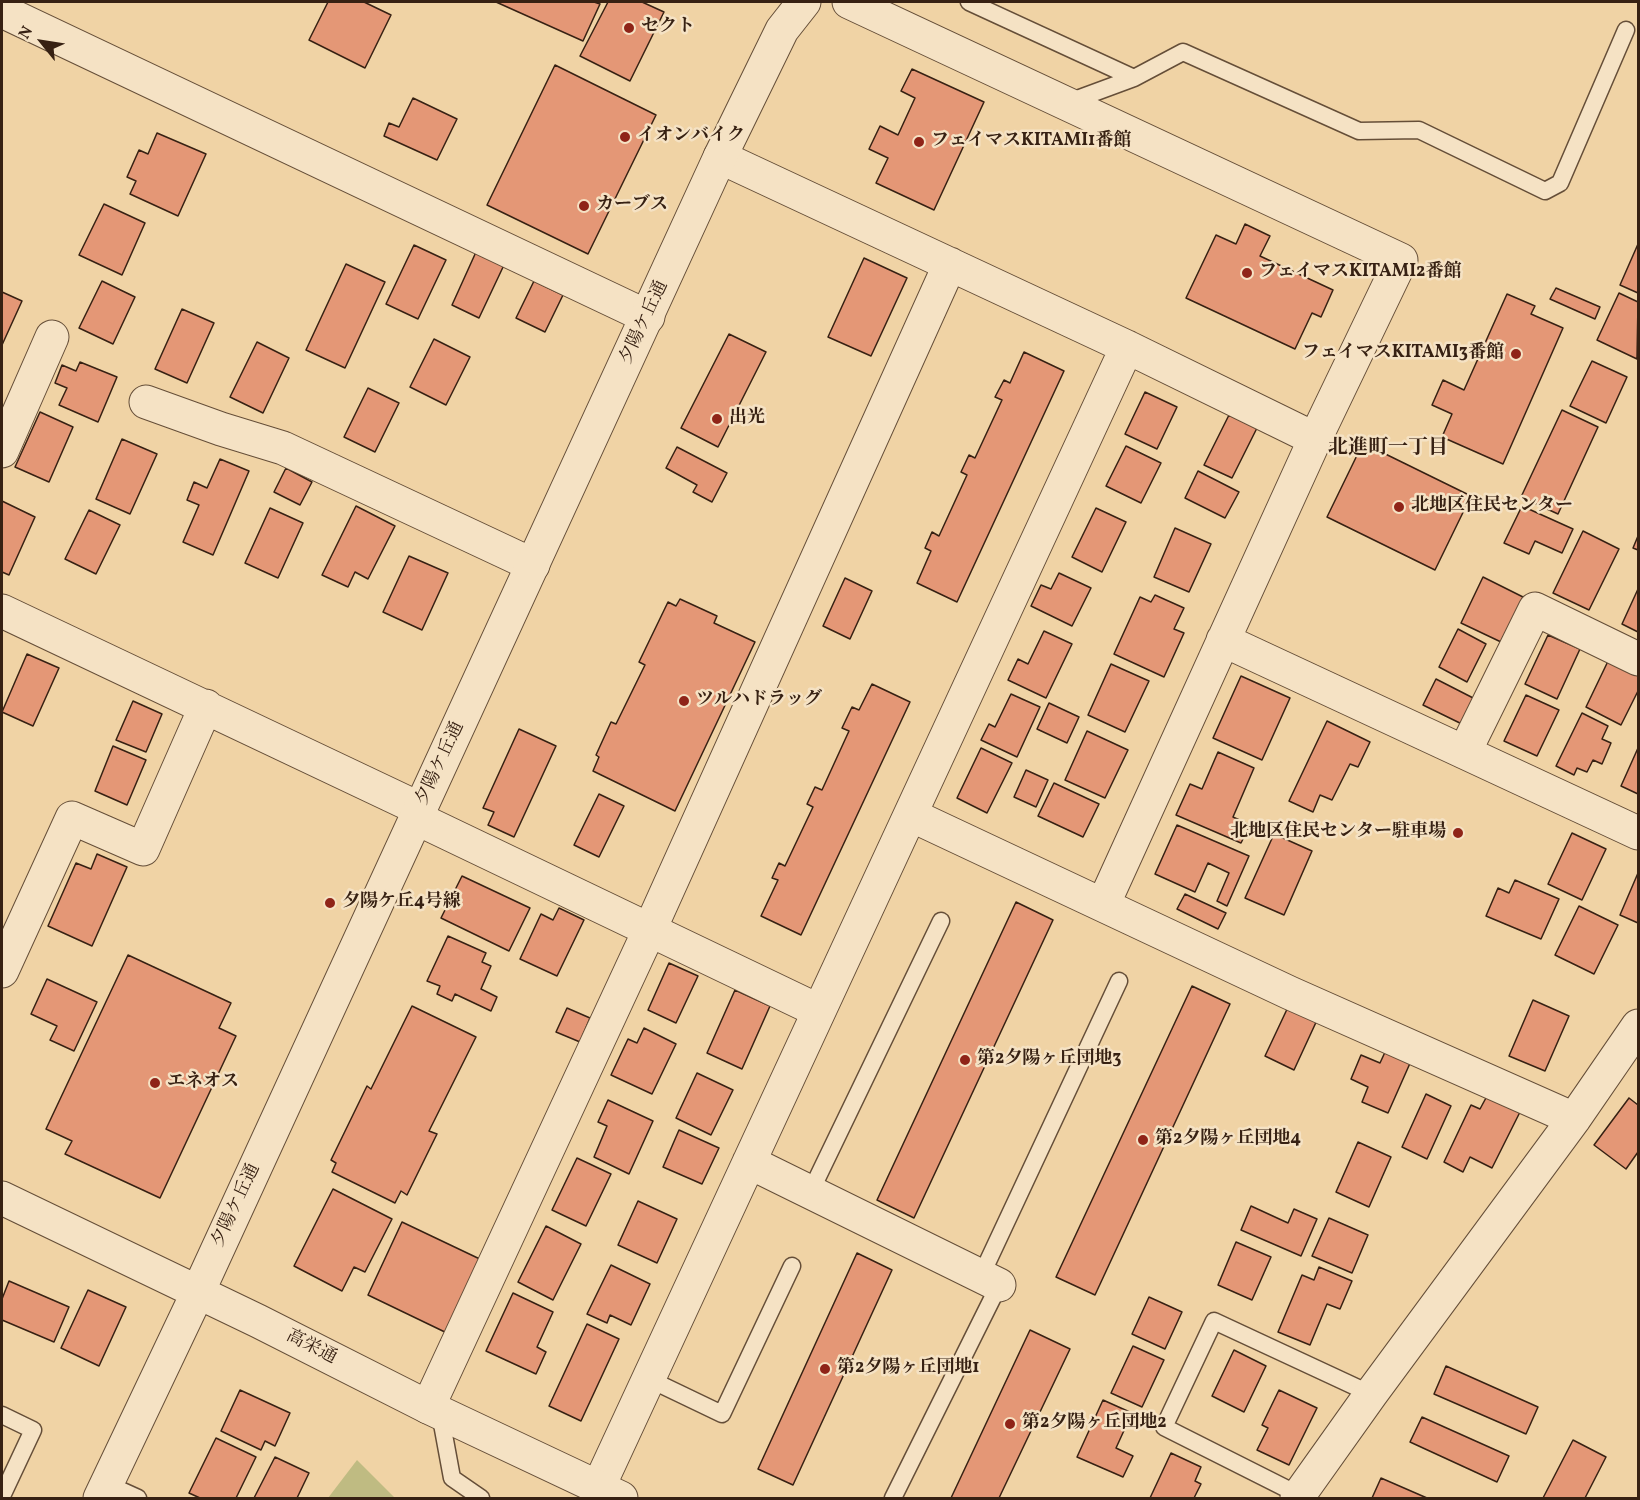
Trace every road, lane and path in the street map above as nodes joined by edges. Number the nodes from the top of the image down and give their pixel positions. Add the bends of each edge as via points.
1 (804, 2) edge
2 (849, 2) edge
3 (969, 2) edge
4 (2, 12) edge
5 (783, 16) edge
6 (1626, 30) dead end
7 (1134, 78) junction
8 (1066, 103) junction
9 (720, 157) junction
10 (950, 264) junction
11 (648, 317) junction
12 (52, 337) dead end
13 (1127, 347) junction
14 (146, 402) dead end
15 (1315, 438) junction
16 (2, 451) edge
17 (533, 565) junction
18 (2, 611) edge
19 (1223, 639) junction
20 (1638, 659) edge
21 (206, 706) junction
22 (1466, 751) junction
23 (418, 813) junction
24 (911, 815) junction
25 (1638, 833) edge
26 (1103, 904) junction
27 (941, 921) dead end
28 (650, 929) junction
29 (2, 971) edge
30 (1119, 981) dead end
31 (819, 1011) junction
32 (1638, 1026) edge
33 (1574, 1119) junction
34 (748, 1162) junction
35 (810, 1193) junction
36 (2, 1198) edge
37 (792, 1266) dead end
38 (990, 1281) junction
39 (198, 1292) junction
40 (648, 1379) junction
41 (1371, 1394) junction
42 (434, 1410) junction
43 (2, 1415) edge
44 (104, 1491) edge
45 (609, 1493) edge
46 (2, 1496) edge
47 (1298, 1497) edge
48 (138, 1498) edge
49 (480, 1498) edge
50 (893, 1498) edge

1 - 5 street, 夕陽ケ丘通
2 - 8 street
3 - 7 lane
4 - 11 street
5 - 9 street, 夕陽ケ丘通
6 - 7 lane via 1560,183 1545,191 1419,130 1359,131 1183,52
7 - 8 lane
8 - 15 street via 1401,260
9 - 10 street
9 - 11 street, 夕陽ケ丘通
10 - 13 street
10 - 28 street
11 - 17 street, 夕陽ケ丘通
12 - 16 street
13 - 15 street
13 - 24 street
14 - 17 street via 283,448
15 - 19 street
17 - 23 street, 夕陽ケ丘通
18 - 21 street
19 - 22 street
19 - 26 street
20 - 22 street via 1536,609
21 - 23 street
21 - 29 street via 143,849 72,818
22 - 25 street
23 - 28 street
23 - 39 street, 夕陽ケ丘通
24 - 26 street
24 - 31 street
26 - 33 street via 1290,993
27 - 35 lane
28 - 31 street
28 - 42 street
30 - 38 lane
31 - 34 street
32 - 33 street
33 - 41 street
34 - 35 street
34 - 40 street
35 - 38 street
36 - 39 street, 高栄通
37 - 40 lane via 723,1414
38 - 50 lane
39 - 42 street, 高栄通
39 - 44 street, 夕陽ケ丘通
40 - 45 street
41 - 47 street
41 - 47 lane via 1214,1321 1164,1426
42 - 45 street, 高栄通
42 - 49 lane via 452,1478
43 - 46 lane via 33,1430
44 - 48 lane

